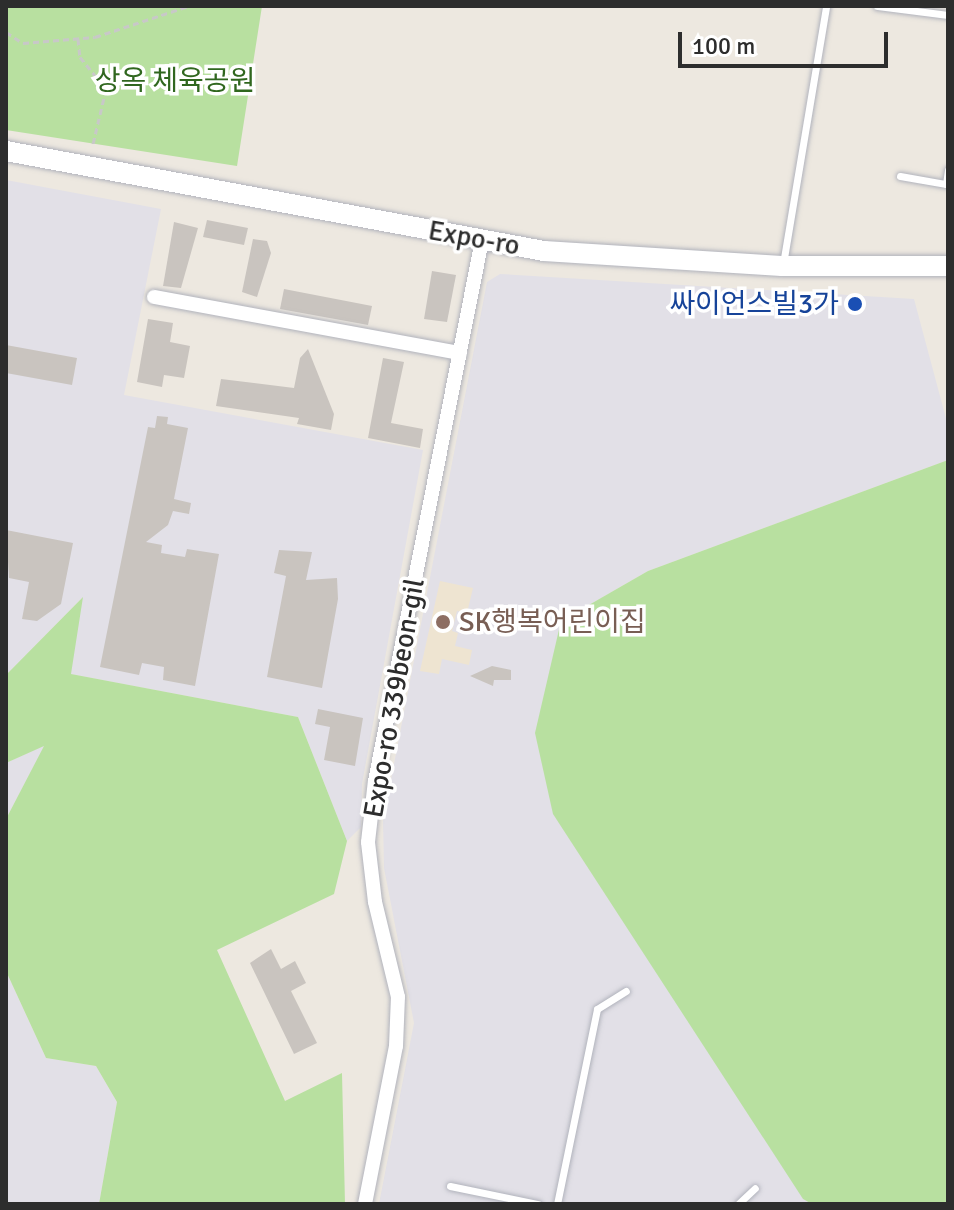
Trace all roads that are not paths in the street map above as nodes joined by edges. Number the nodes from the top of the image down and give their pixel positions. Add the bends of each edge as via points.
1 (826, 6) edge
2 (877, 6) edge
3 (948, 15) edge
4 (6, 151) edge
5 (948, 170) edge
6 (900, 176) dead end
7 (482, 240) junction
8 (782, 266) junction
9 (948, 266) edge
10 (154, 297) dead end
11 (460, 353) junction
12 (626, 991) dead end
13 (450, 1186) dead end
14 (755, 1188) dead end
15 (365, 1204) edge
16 (538, 1204) edge
17 (557, 1204) edge
18 (738, 1204) edge

1 - 8 lane
2 - 3 lane
4 - 7 main road, Expo-ro
5 - 6 lane via 946,184
7 - 8 main road, Expo-ro via 544,251
7 - 11 street, Expo-ro 339beon-gil
8 - 9 main road, Expo-ro
10 - 11 street
11 - 15 street, Expo-ro 339beon-gil via 375,781 368,842 375,902 398,997 396,1046
12 - 17 lane via 597,1009
13 - 16 lane
14 - 18 lane

